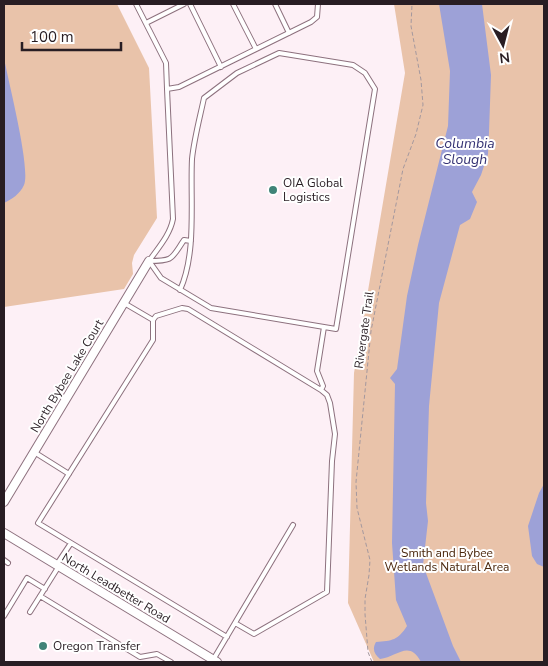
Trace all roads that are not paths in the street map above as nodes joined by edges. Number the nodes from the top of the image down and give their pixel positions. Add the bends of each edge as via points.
1 (136, 4) edge
2 (184, 4) edge
3 (190, 4) edge
4 (233, 4) edge
5 (275, 4) edge
6 (318, 4) edge
7 (146, 23) junction
8 (289, 32) junction
9 (256, 50) junction
10 (221, 66) junction
11 (167, 90) junction
12 (191, 241) junction
13 (149, 262) junction
14 (180, 290) junction
15 (124, 303) junction
16 (153, 320) junction
17 (324, 327) junction
18 (321, 390) junction
19 (34, 452) junction
20 (69, 474) junction
21 (4, 502) edge
22 (293, 526) dead end
23 (4, 533) edge
24 (71, 543) junction
25 (4, 560) edge
26 (8, 563) dead end
27 (58, 566) junction
28 (44, 589) junction
29 (40, 596) junction
30 (30, 612) dead end
31 (4, 616) edge
32 (235, 623) junction
33 (227, 636) junction
34 (215, 661) edge
35 (171, 662) edge

1 - 7 lane
2 - 7 lane
3 - 10 lane
4 - 9 lane
5 - 8 lane
6 - 8 lane via 317,17
7 - 11 lane via 166,63
8 - 9 lane
9 - 10 lane
10 - 11 lane via 180,87
11 - 13 lane via 173,219 172,226
12 - 13 lane via 184,240 172,258
12 - 14 lane via 185,280
12 - 17 lane via 192,157 204,98 237,73 279,53 353,65 375,89 336,330
13 - 14 lane via 160,278
13 - 15 street, North Bybee Lake Court
14 - 17 lane via 211,308
15 - 16 lane
15 - 19 street, North Bybee Lake Court
16 - 18 lane via 165,313 188,309
16 - 20 lane via 153,340
17 - 18 lane via 317,371 323,386
18 - 32 lane via 330,403 335,434 327,592 254,634
19 - 20 lane
19 - 21 street, North Bybee Lake Court
20 - 24 lane via 38,524
22 - 32 lane
23 - 27 street, North Leadbetter Road
24 - 27 lane
24 - 33 lane
25 - 26 lane
27 - 28 lane
27 - 34 street, North Leadbetter Road
28 - 29 lane
28 - 31 lane via 27,578
29 - 30 lane
29 - 35 lane via 140,657 157,654
32 - 33 lane
33 - 34 lane

